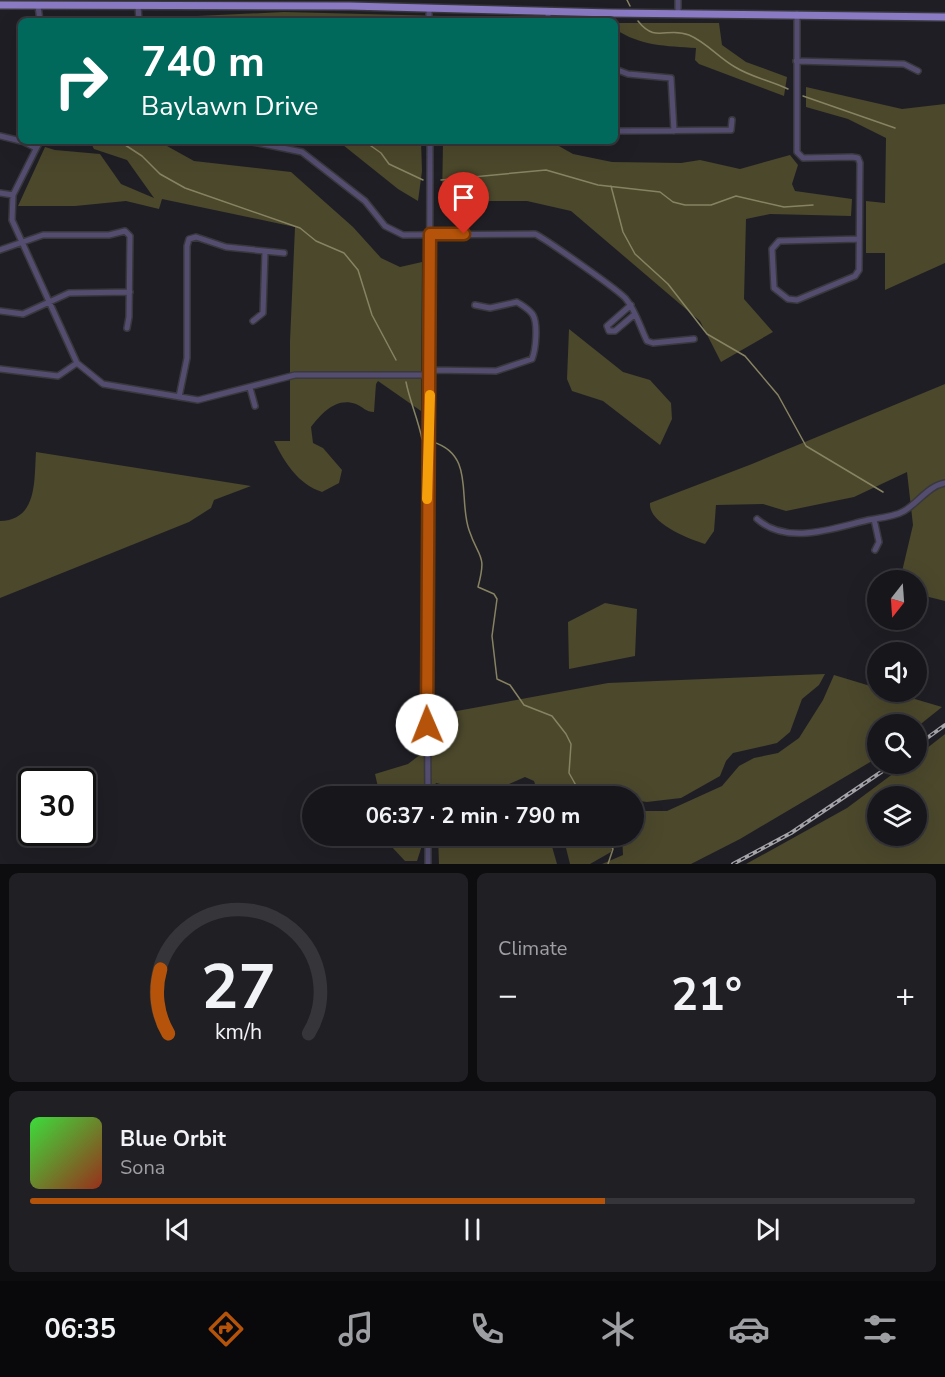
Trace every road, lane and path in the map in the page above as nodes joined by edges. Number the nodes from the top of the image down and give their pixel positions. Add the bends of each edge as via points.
1 (678, 0) edge
2 (258, 3) edge
3 (415, 4) edge
4 (0, 5) edge
5 (38, 6) junction
6 (138, 6) junction
7 (429, 9) junction
8 (548, 11) junction
9 (678, 14) junction
10 (796, 14) junction
11 (945, 17) edge
12 (40, 18) edge
13 (140, 18) edge
14 (429, 18) edge
15 (548, 18) edge
16 (796, 61) junction
17 (618, 70) edge
18 (918, 71) dead end
19 (732, 120) dead end
20 (618, 131) edge
21 (674, 131) junction
22 (0, 136) edge
23 (18, 140) edge
24 (27, 144) edge
25 (38, 144) edge
26 (263, 144) edge
27 (430, 144) edge
28 (36, 148) junction
29 (0, 193) edge
30 (14, 195) junction
31 (430, 234) junction
32 (859, 239) junction
33 (20, 243) junction
34 (0, 250) edge
35 (265, 252) junction
36 (284, 253) dead end
37 (130, 292) junction
38 (48, 302) junction
39 (475, 305) dead end
40 (631, 305) junction
41 (0, 311) edge
42 (635, 314) junction
43 (253, 321) dead end
44 (127, 328) dead end
45 (694, 339) dead end
46 (77, 363) junction
47 (0, 369) edge
48 (430, 373) junction
49 (250, 387) junction
50 (179, 397) junction
51 (255, 406) dead end
52 (945, 483) edge
53 (757, 519) dead end
54 (874, 519) junction
55 (875, 550) dead end
56 (428, 786) edge
57 (428, 846) edge
58 (428, 864) edge

1 - 9 street
2 - 3 main road
2 - 6 main road
3 - 7 main road
4 - 5 main road
5 - 6 main road
5 - 12 street
6 - 13 street
7 - 8 main road
7 - 14 street
8 - 9 main road
8 - 15 street
9 - 10 main road
10 - 11 main road
10 - 16 street
16 - 18 street via 904,64
16 - 32 street via 797,152 803,158 858,158
17 - 21 street via 671,78
19 - 21 street via 731,130
20 - 21 street
22 - 23 street
24 - 28 street
25 - 28 street
26 - 31 street via 302,152 365,201 392,232
27 - 31 street
28 - 30 street
29 - 30 street
30 - 33 street via 12,220
31 - 40 street via 535,234 546,238
31 - 48 street
32 - 32 street via 779,241 772,249 774,288 788,299 797,300 855,276 859,270
33 - 34 street
33 - 37 street via 43,235 109,235 125,231 130,236
33 - 38 street
35 - 36 street
35 - 43 street via 263,313
35 - 50 street via 226,247 196,237 189,239 187,358
37 - 38 street via 69,292
37 - 44 street
38 - 41 street via 23,314
38 - 46 street
39 - 48 street via 490,308 517,302 531,312 535,318 532,359 496,370
40 - 42 street
40 - 42 street via 610,321 609,331 615,332
42 - 45 street via 647,341
46 - 47 street via 52,377
46 - 50 street via 103,384
48 - 49 street via 308,374
48 - 56 street via 425,659
49 - 50 street via 208,399
49 - 51 street
52 - 54 street via 936,485 904,511
53 - 54 street via 766,527 783,532 808,533
54 - 55 street via 879,542
57 - 58 street

